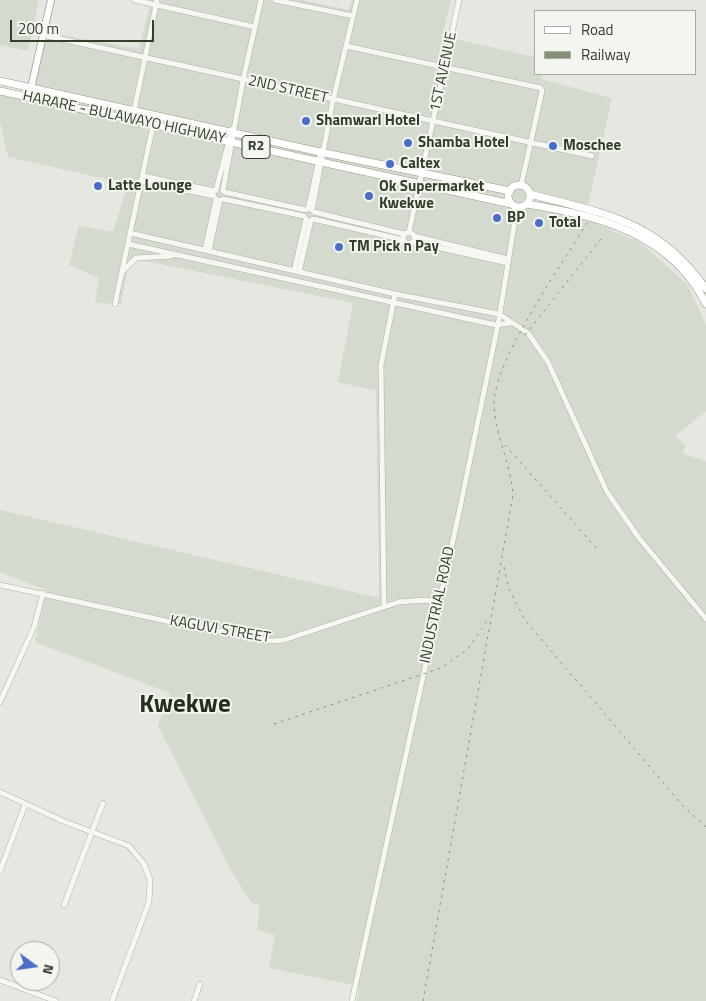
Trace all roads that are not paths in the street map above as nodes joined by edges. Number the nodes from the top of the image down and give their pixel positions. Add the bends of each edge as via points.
1 (51, 0) edge
2 (134, 0) edge
3 (261, 0) edge
4 (275, 0) edge
5 (357, 0) edge
6 (459, 0) edge
7 (156, 2) edge
8 (353, 16) junction
9 (255, 27) junction
10 (43, 35) junction
11 (346, 46) junction
12 (144, 58) junction
13 (444, 67) junction
14 (243, 80) junction
15 (0, 81) edge
16 (31, 88) junction
17 (0, 91) edge
18 (47, 92) junction
19 (29, 97) junction
20 (74, 98) junction
21 (333, 100) junction
22 (45, 101) junction
23 (72, 107) junction
24 (134, 111) junction
25 (156, 116) junction
26 (433, 122) junction
27 (154, 125) junction
28 (201, 126) junction
29 (233, 131) junction
30 (199, 135) junction
31 (230, 142) junction
32 (532, 143) junction
33 (323, 150) junction
34 (592, 156) dead end
35 (320, 161) junction
36 (422, 174) junction
37 (142, 178) junction
38 (420, 183) junction
39 (477, 185) junction
40 (522, 186) junction
41 (510, 190) junction
42 (224, 191) junction
43 (475, 194) junction
44 (530, 194) junction
45 (217, 196) junction
46 (527, 204) junction
47 (514, 206) junction
48 (558, 206) junction
49 (310, 210) junction
50 (308, 218) junction
51 (130, 233) junction
52 (406, 235) junction
53 (414, 239) junction
54 (128, 244) junction
55 (207, 251) junction
56 (184, 256) junction
57 (508, 261) junction
58 (296, 271) junction
59 (121, 275) junction
60 (336, 280) junction
61 (706, 289) edge
62 (334, 290) junction
63 (395, 294) junction
64 (393, 303) junction
65 (115, 304) dead end
66 (706, 304) edge
67 (499, 314) junction
68 (510, 323) junction
69 (498, 325) junction
70 (0, 585) edge
71 (43, 593) junction
72 (438, 602) junction
73 (384, 607) junction
74 (706, 619) edge
75 (0, 702) edge
76 (0, 792) edge
77 (103, 803) dead end
78 (25, 805) junction
79 (91, 831) junction
80 (0, 871) edge
81 (64, 905) dead end
82 (0, 980) edge
83 (200, 984) dead end
84 (56, 1001) edge
85 (112, 1001) edge
86 (194, 1001) edge
87 (352, 1001) edge

1 - 10 main road
2 - 7 street
3 - 9 street
4 - 8 street
5 - 8 street
6 - 13 street, 1ST AVENUE
7 - 9 street
7 - 12 street
8 - 11 street
9 - 14 street
10 - 12 street, 2ND STREET
10 - 16 main road
11 - 13 street
11 - 21 street
12 - 14 street, 2ND STREET
12 - 24 street
13 - 26 street, 1ST AVENUE
13 - 32 street via 540,88
14 - 21 street, 2ND STREET
14 - 29 street
15 - 16 highway, HARARE - BULAWAYO HIGHWAY / R2
16 - 18 highway, HARARE - BULAWAYO HIGHWAY / R2
16 - 19 main road
17 - 19 highway, HARARE - BULAWAYO HIGHWAY / R2
18 - 20 highway, HARARE - BULAWAYO HIGHWAY / R2
18 - 22 highway
19 - 22 highway, HARARE - BULAWAYO HIGHWAY / R2
20 - 23 highway
20 - 24 highway, HARARE - BULAWAYO HIGHWAY / R2
21 - 26 street, 2ND STREET
21 - 33 street
22 - 23 highway, HARARE - BULAWAYO HIGHWAY / R2
23 - 27 highway, HARARE - BULAWAYO HIGHWAY / R2
24 - 25 highway, HARARE - BULAWAYO HIGHWAY / R2
25 - 27 street
25 - 28 highway, HARARE - BULAWAYO HIGHWAY / R2
26 - 32 street, 2ND STREET
26 - 36 street, 1ST AVENUE
27 - 30 highway, HARARE - BULAWAYO HIGHWAY / R2
27 - 37 street
28 - 29 highway, HARARE - BULAWAYO HIGHWAY / R2
28 - 30 highway
29 - 31 street
29 - 33 highway, HARARE - BULAWAYO HIGHWAY / R2
30 - 31 highway, HARARE - BULAWAYO HIGHWAY / R2
31 - 35 highway, HARARE - BULAWAYO HIGHWAY / R2
31 - 42 street
31 - 45 street
32 - 34 street, 2ND STREET
32 - 40 street
33 - 35 street
33 - 36 highway, HARARE - BULAWAYO HIGHWAY / R2
35 - 38 highway, HARARE - BULAWAYO HIGHWAY / R2
35 - 49 street
36 - 38 street, 1ST AVENUE
36 - 39 highway, HARARE - BULAWAYO HIGHWAY / R2
37 - 45 street
37 - 51 street
38 - 43 highway, HARARE - BULAWAYO HIGHWAY / R2
38 - 52 street, 1ST AVENUE
39 - 41 highway, HARARE - BULAWAYO HIGHWAY / R2
39 - 43 highway
40 - 41 highway, HARARE - BULAWAYO HIGHWAY / R2
40 - 44 highway
41 - 47 highway via 508,197
42 - 45 street
42 - 49 street
43 - 47 highway, HARARE - BULAWAYO HIGHWAY / R2
44 - 46 highway
44 - 48 highway
45 - 50 street
45 - 55 street
46 - 47 highway
46 - 48 highway
47 - 57 street, INDUSTRIAL ROAD
48 - 61 highway via 613,216 650,233 691,268
48 - 66 highway via 638,235 674,261
49 - 50 street
49 - 50 street
49 - 52 street
50 - 52 street
50 - 58 street
51 - 54 street
51 - 55 street
52 - 53 street
52 - 53 street via 408,243
53 - 57 street
54 - 56 street
54 - 59 street
55 - 58 street
56 - 59 street via 136,258
56 - 62 street
57 - 67 street, INDUSTRIAL ROAD
58 - 60 street
59 - 65 street
60 - 62 street
60 - 63 street
62 - 64 street
63 - 64 street
63 - 67 street
64 - 69 street
64 - 73 street via 381,365
67 - 68 street
67 - 69 street, INDUSTRIAL ROAD
68 - 69 street
68 - 74 street via 528,333 548,362 592,462 619,511
69 - 72 street, INDUSTRIAL ROAD
70 - 71 street, KAGUVI STREET
71 - 73 street, KAGUVI STREET via 271,641 284,640
71 - 75 street via 34,627
72 - 73 street, KAGUVI STREET via 413,600
72 - 87 street, INDUSTRIAL ROAD
76 - 78 street
77 - 79 street
78 - 79 street
78 - 80 street
79 - 81 street
79 - 85 street via 129,846 144,864 150,880 149,902
82 - 84 street
83 - 86 street

